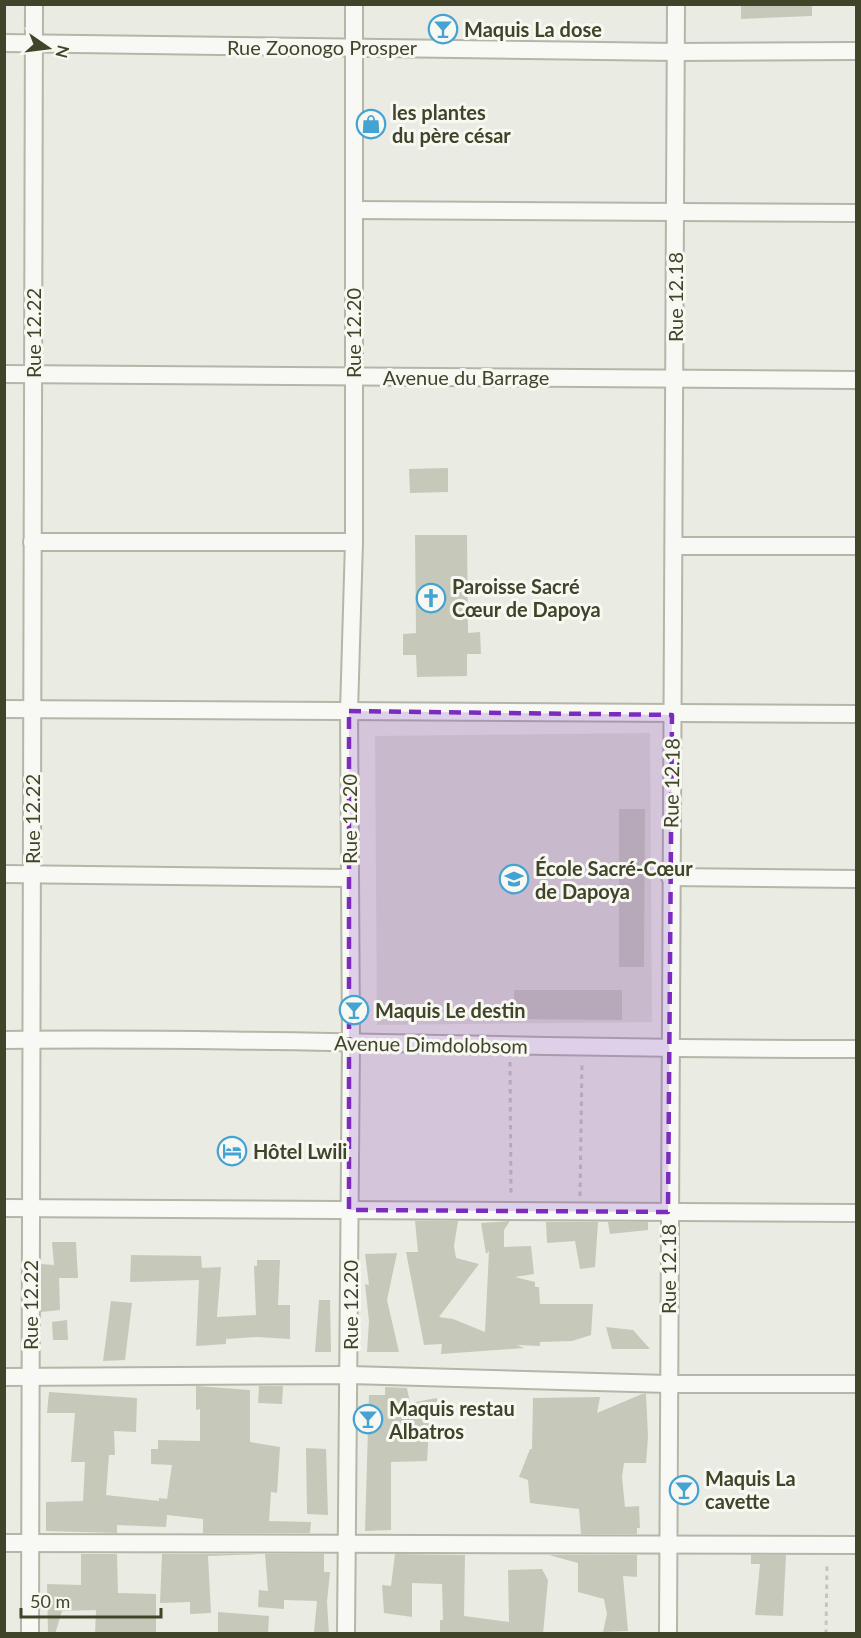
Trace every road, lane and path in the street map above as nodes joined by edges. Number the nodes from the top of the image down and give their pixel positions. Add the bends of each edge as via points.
1 (34, 4) edge
2 (354, 4) edge
3 (676, 4) edge
4 (34, 42) junction
5 (4, 43) edge
6 (353, 46) junction
7 (856, 51) edge
8 (676, 52) junction
9 (354, 210) junction
10 (676, 212) junction
11 (856, 213) edge
12 (4, 374) edge
13 (33, 374) junction
14 (353, 376) junction
15 (674, 379) junction
16 (856, 380) edge
17 (32, 542) junction
18 (354, 542) junction
19 (674, 546) junction
20 (856, 546) edge
21 (4, 709) edge
22 (32, 709) junction
23 (349, 711) junction
24 (856, 714) edge
25 (672, 715) junction
26 (4, 874) edge
27 (32, 874) junction
28 (670, 877) junction
29 (349, 878) junction
30 (856, 879) edge
31 (31, 1040) junction
32 (4, 1041) edge
33 (351, 1041) junction
34 (509, 1046) junction
35 (582, 1047) junction
36 (856, 1049) edge
37 (670, 1050) junction
38 (4, 1208) edge
39 (31, 1208) junction
40 (349, 1210) junction
41 (511, 1211) junction
42 (579, 1211) junction
43 (668, 1212) junction
44 (856, 1213) edge
45 (350, 1375) junction
46 (4, 1377) edge
47 (30, 1377) junction
48 (668, 1384) junction
49 (856, 1384) edge
50 (348, 1543) junction
51 (4, 1544) edge
52 (30, 1544) junction
53 (666, 1544) junction
54 (828, 1545) junction
55 (856, 1545) edge
56 (30, 1634) edge
57 (346, 1634) edge
58 (668, 1634) edge
59 (826, 1634) edge

1 - 4 street, Rue 12.22
2 - 6 street, Rue 12.20
3 - 8 street, Rue 12.18
4 - 5 street, Rue Zoonogo Prosper
4 - 6 street, Rue Zoonogo Prosper
4 - 13 street, Rue 12.22
6 - 8 street, Rue Zoonogo Prosper
6 - 9 street, Rue 12.20
7 - 8 street, Rue Zoonogo Prosper
8 - 10 street, Rue 12.18
9 - 10 street
9 - 14 street, Rue 12.20
10 - 11 street
10 - 15 street, Rue 12.18
12 - 13 street, Avenue du Barrage
13 - 14 street, Avenue du Barrage
13 - 17 street, Rue 12.22
14 - 15 street, Avenue du Barrage
14 - 18 street, Rue 12.20
15 - 16 street, Avenue du Barrage
15 - 19 street, Rue 12.18
17 - 18 street
17 - 22 street, Rue 12.22
18 - 23 street, Rue 12.20
19 - 20 street
19 - 25 street, Rue 12.18
21 - 22 street
22 - 23 street
22 - 27 street, Rue 12.22
23 - 25 street
23 - 29 street, Rue 12.20
24 - 25 street
25 - 28 street, Rue 12.18
26 - 27 street
27 - 29 street
27 - 31 street, Rue 12.22
28 - 30 street
28 - 37 street, Rue 12.18
29 - 33 street, Rue 12.20
31 - 32 street, Avenue Dimdolobsom
31 - 33 street, Avenue Dimdolobsom
31 - 39 street, Rue 12.22
33 - 34 street, Avenue Dimdolobsom
33 - 40 street, Rue 12.20
34 - 35 street, Avenue Dimdolobsom
34 - 41 path
35 - 37 street, Avenue Dimdolobsom
35 - 42 path
36 - 37 street, Avenue Dimdolobsom
37 - 43 street, Rue 12.18
38 - 39 street
39 - 40 street
39 - 47 street, Rue 12.22
40 - 41 street
40 - 45 street, Rue 12.20
41 - 42 street
42 - 43 street
43 - 44 street
43 - 48 street, Rue 12.18
45 - 47 street
45 - 48 street
45 - 50 street, Rue 12.20
46 - 47 street
47 - 52 street, Rue 12.22
48 - 49 street
48 - 53 street, Rue 12.18
50 - 52 street
50 - 53 street
50 - 57 street, Rue 12.20
51 - 52 street
52 - 56 street, Rue 12.22
53 - 54 street
53 - 58 street, Rue 12.18
54 - 55 street
54 - 59 path

